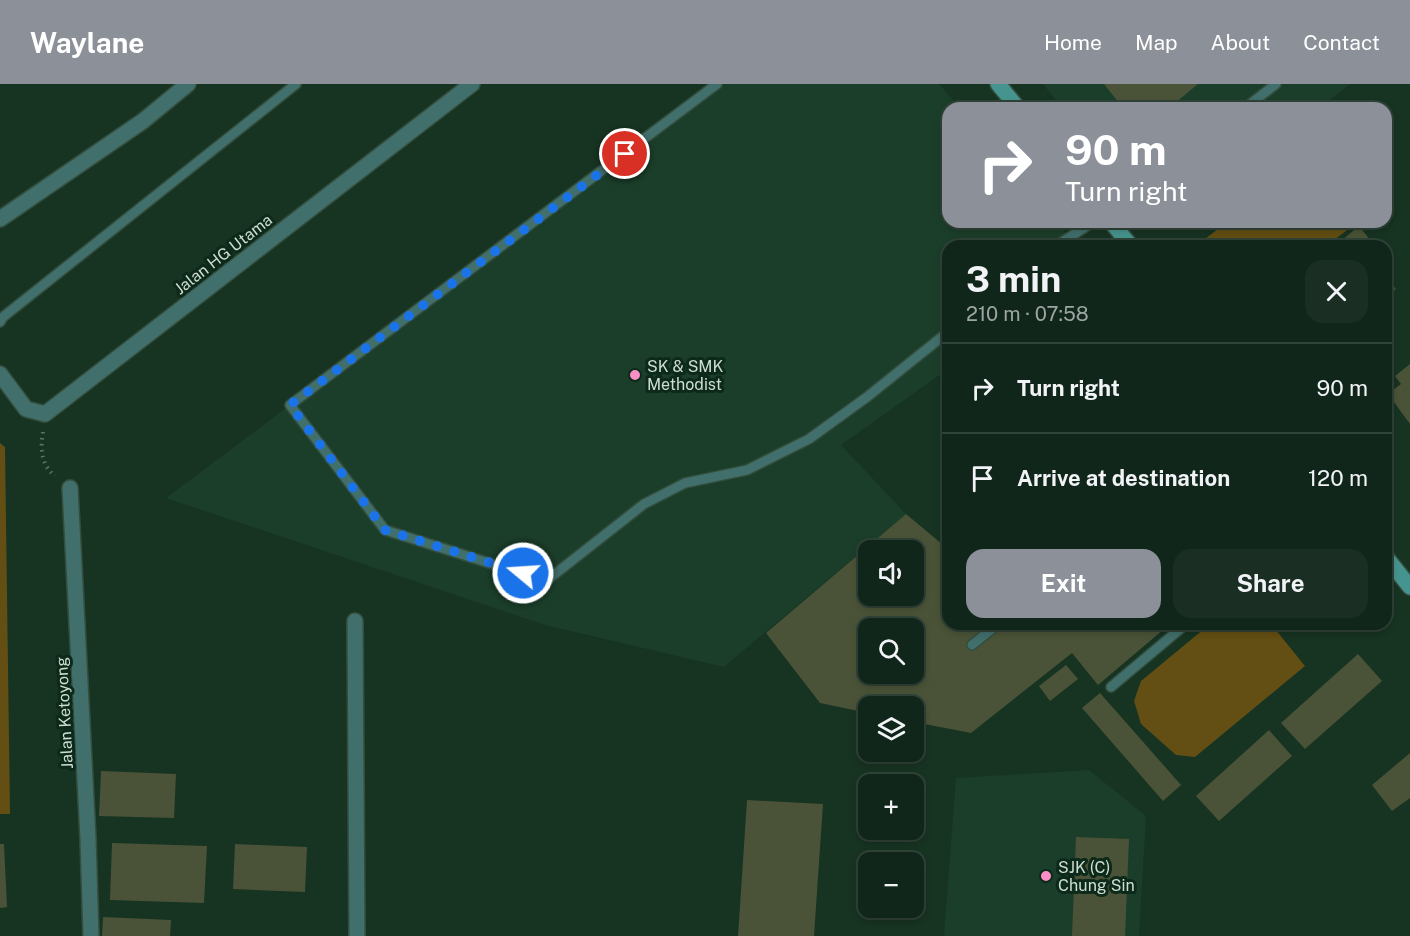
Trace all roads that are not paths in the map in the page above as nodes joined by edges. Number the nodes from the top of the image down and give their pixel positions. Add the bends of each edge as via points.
1 (188, 84) edge
2 (296, 84) edge
3 (472, 84) edge
4 (717, 84) edge
5 (998, 84) edge
6 (1276, 84) edge
7 (1013, 102) edge
8 (1253, 102) edge
9 (0, 219) edge
10 (1084, 228) edge
11 (1116, 228) edge
12 (1065, 240) edge
13 (1126, 240) edge
14 (0, 322) edge
15 (942, 337) edge
16 (0, 374) edge
17 (70, 488) road end
18 (1392, 564) edge
19 (1410, 586) edge
20 (355, 621) dead end
21 (991, 630) edge
22 (1179, 630) edge
23 (972, 645) dead end
24 (1111, 687) dead end
25 (91, 936) edge
26 (357, 936) edge

1 - 9 street via 143,121
2 - 14 lane
3 - 16 street, Jalan HG Utama via 45,414 26,409
4 - 15 lane via 290,405 385,530 546,580 644,504 685,483 747,470 809,439
5 - 7 street
6 - 8 lane
10 - 12 lane
11 - 13 street
17 - 25 street, Jalan Ketoyong
18 - 19 street
20 - 26 street
21 - 23 lane
22 - 24 lane

